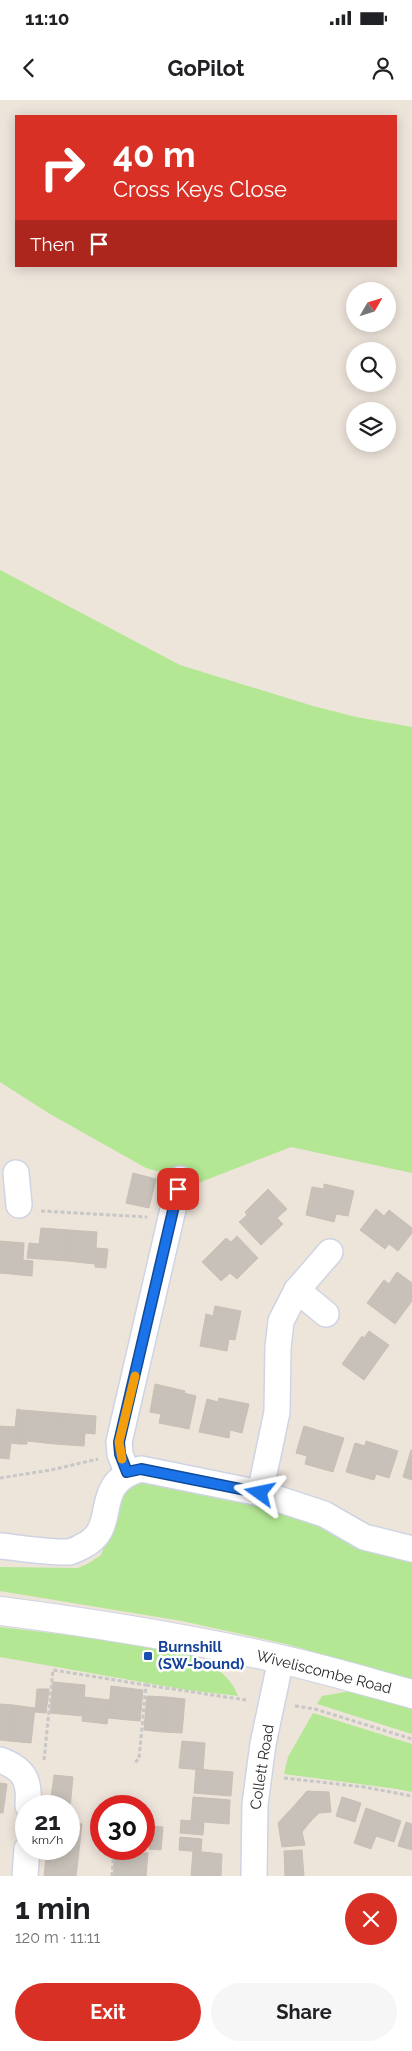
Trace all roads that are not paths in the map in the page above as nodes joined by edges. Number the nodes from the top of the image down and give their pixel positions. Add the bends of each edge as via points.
1 (16, 1173) dead end
2 (180, 1179) dead end
3 (17, 1206) edge
4 (330, 1252) dead end
5 (297, 1290) junction
6 (326, 1314) dead end
7 (124, 1463) junction
8 (260, 1493) junction
9 (0, 1546) edge
10 (412, 1549) edge
11 (0, 1611) edge
12 (281, 1659) junction
13 (412, 1694) edge
14 (0, 1760) edge
15 (29, 1795) edge
16 (26, 1860) edge
17 (25, 1876) edge
18 (254, 1876) edge

1 - 3 street
2 - 7 street via 119,1442
4 - 5 street
5 - 6 street
5 - 8 street via 281,1321 277,1412
7 - 8 street
7 - 9 street via 108,1496 103,1529 92,1542 71,1552
8 - 10 street via 324,1514 364,1537
11 - 12 main road, Wiveliscombe Road via 100,1624
12 - 13 main road, Wiveliscombe Road
12 - 18 street, Collett Road via 254,1804
14 - 15 street via 18,1769 27,1781
16 - 17 street

